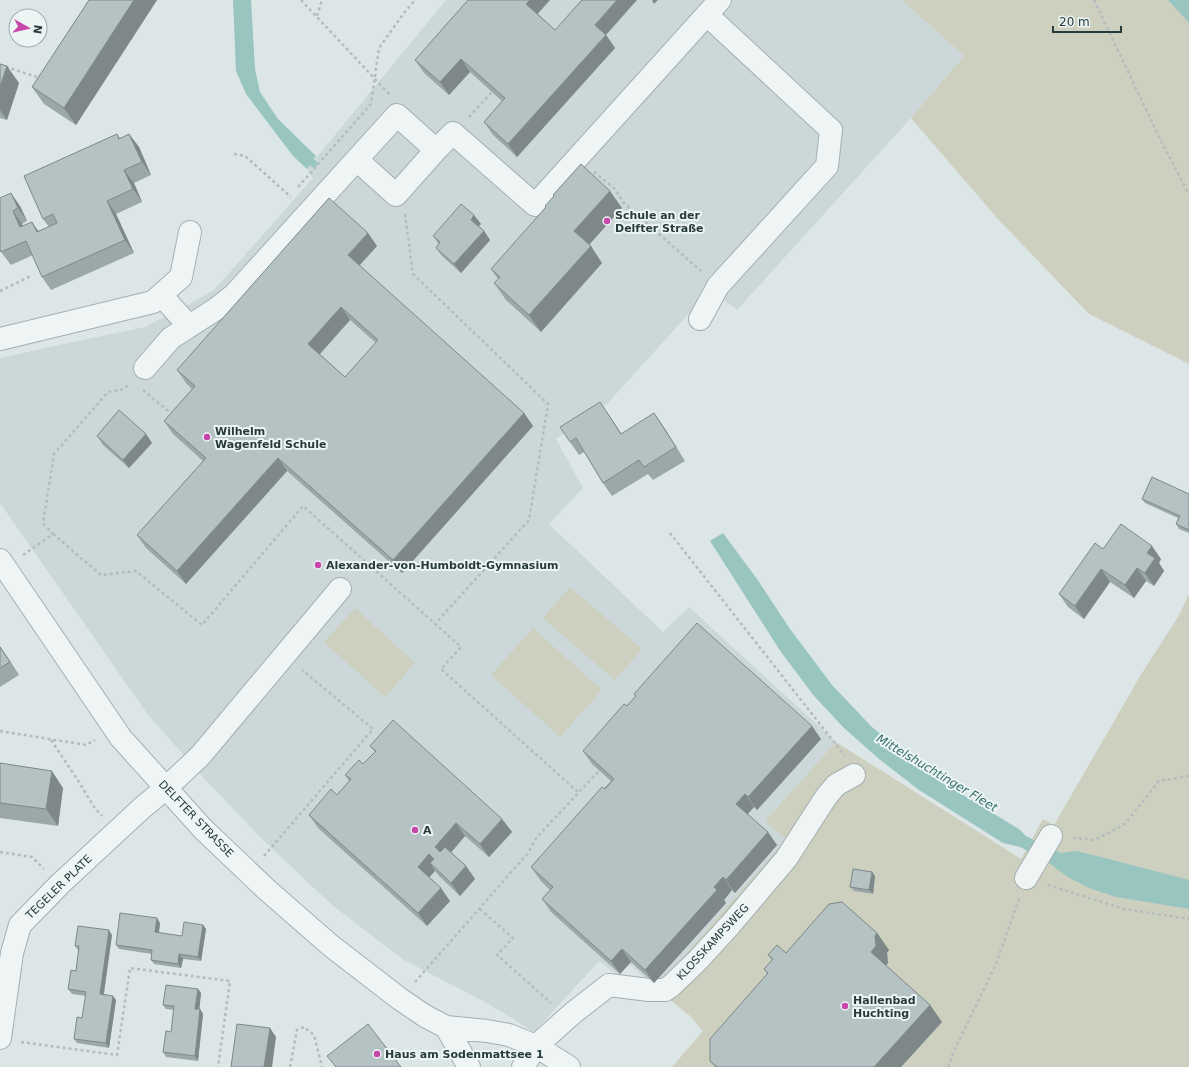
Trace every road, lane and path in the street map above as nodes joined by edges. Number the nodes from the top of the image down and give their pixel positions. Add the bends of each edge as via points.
1 (301, 0) edge
2 (322, 0) edge
3 (415, 0) edge
4 (1094, 0) edge
5 (713, 7) edge
6 (317, 16) junction
7 (0, 65) edge
8 (43, 78) edge
9 (374, 78) junction
10 (492, 92) edge
11 (397, 115) junction
12 (453, 133) junction
13 (436, 150) junction
14 (234, 154) dead end
15 (578, 157) junction
16 (357, 160) junction
17 (402, 188) junction
18 (296, 191) dead end
19 (1189, 195) edge
20 (308, 212) junction
21 (190, 232) dead end
22 (31, 276) dead end
23 (718, 286) junction
24 (0, 292) edge
25 (161, 295) junction
26 (700, 319) dead end
27 (189, 326) junction
28 (0, 339) edge
29 (138, 374) junction
30 (177, 419) edge
31 (670, 532) dead end
32 (53, 534) junction
33 (2, 564) edge
34 (340, 589) dead end
35 (435, 624) junction
36 (284, 655) junction
37 (114, 728) junction
38 (0, 731) edge
39 (51, 740) junction
40 (599, 770) edge
41 (854, 774) joint
42 (1189, 776) edge
43 (166, 788) junction
44 (579, 793) junction
45 (117, 831) junction
46 (1051, 836) joint
47 (0, 852) edge
48 (1029, 872) junction
49 (250, 873) junction
50 (60, 884) junction
51 (480, 908) junction
52 (1189, 919) edge
53 (6, 952) edge
54 (400, 999) junction
55 (568, 1018) junction
56 (446, 1027) junction
57 (8, 1040) edge
58 (536, 1046) junction
59 (218, 1067) edge
60 (290, 1067) edge
61 (322, 1067) edge
62 (469, 1067) edge
63 (523, 1067) edge
64 (569, 1067) edge
65 (948, 1067) edge

1 - 6 path
2 - 6 path
3 - 9 path via 379,48
4 - 19 path
5 - 15 street
5 - 23 street via 831,130 827,166
6 - 9 path
7 - 8 path
9 - 11 path via 394,99
9 - 18 path via 371,104
10 - 12 path
11 - 13 street
11 - 16 street
12 - 13 street
12 - 15 street via 535,205
13 - 17 street
14 - 20 path via 245,156
15 - 23 path via 615,189 623,202
16 - 17 street via 396,195
16 - 20 street
17 - 35 path via 413,274 548,404 529,520
20 - 27 street via 234,295
21 - 25 street via 181,278
22 - 24 path
23 - 26 street
25 - 27 street
25 - 28 street via 153,302
27 - 29 street via 171,338
29 - 30 path
29 - 32 path via 124,389 108,392 54,454 43,523
31 - 41 path via 833,740 851,765
32 - 33 path
32 - 35 path via 101,575 136,571 202,625 303,506
33 - 37 street, DELFTER STRASSE
34 - 36 street, TEGELER PLATE
35 - 44 path via 461,647 441,669
36 - 43 street, TEGELER PLATE via 200,756
36 - 49 path via 372,729
37 - 39 path via 86,745
37 - 43 street, DELFTER STRASSE
38 - 39 path
39 - 45 path via 94,807
40 - 44 path
41 - 55 street, KLOSSKAMPSWEG via 836,785 786,859 720,936 671,986 665,990 649,990 610,985
42 - 46 path via 1159,781 1125,824 1095,840
43 - 45 street, TEGELER PLATE
43 - 49 street, DELFTER STRASSE via 203,829
44 - 51 path via 538,837 528,853
45 - 50 street, TEGELER PLATE
46 - 48 street
47 - 50 path via 32,857
48 - 52 path via 1124,909
48 - 65 path via 996,964
49 - 54 street, DELFTER STRASSE via 330,945
50 - 53 street, TEGELER PLATE via 20,925
51 - 54 path
51 - 55 path via 513,938 497,955
53 - 57 street, TEGELER PLATE
54 - 56 street, DELFTER STRASSE
55 - 58 street, KLOSSKAMPSWEG
56 - 58 street, DELFTER STRASSE via 509,1035
56 - 62 street
57 - 59 path via 118,1055 130,968 230,981
58 - 63 street, KLOSSKAMPSWEG
58 - 64 street, DELFTER STRASSE
60 - 61 path via 297,1030 304,1027 314,1035

